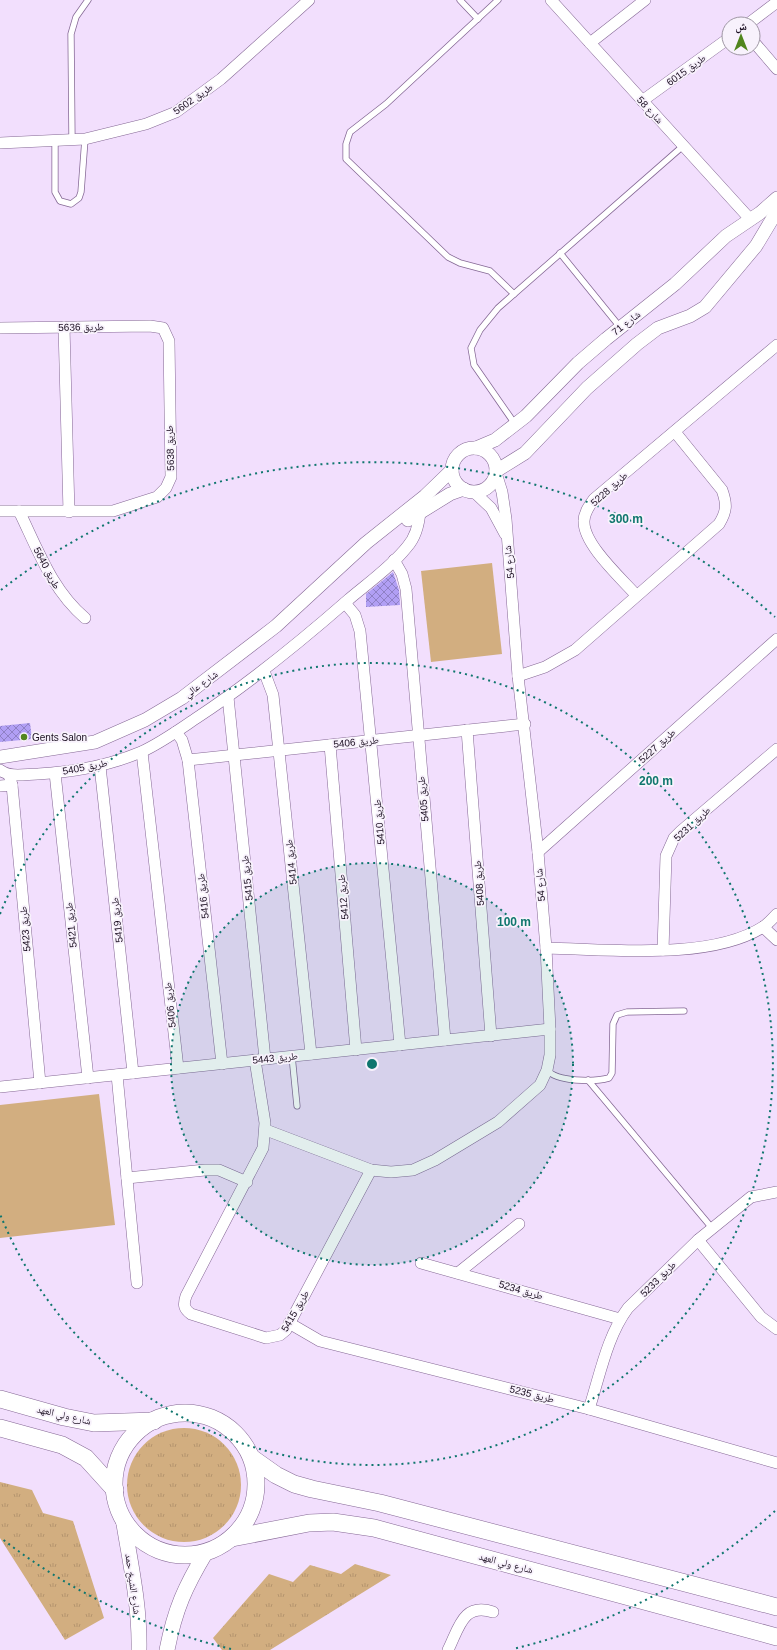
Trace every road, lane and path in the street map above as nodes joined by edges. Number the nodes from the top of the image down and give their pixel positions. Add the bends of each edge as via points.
1 (88, 0) edge
2 (310, 0) edge
3 (460, 0) edge
4 (498, 0) edge
5 (551, 0) edge
6 (645, 0) edge
7 (777, 2) edge
8 (759, 16) edge
9 (478, 19) junction
10 (590, 43) junction
11 (721, 44) edge
12 (761, 50) edge
13 (777, 69) edge
14 (642, 102) junction
15 (85, 139) junction
16 (72, 140) junction
17 (55, 141) junction
18 (0, 143) edge
19 (683, 146) junction
20 (777, 198) edge
21 (777, 211) edge
22 (750, 219) junction
23 (560, 253) junction
24 (514, 294) junction
25 (64, 327) junction
26 (621, 327) junction
27 (0, 328) edge
28 (163, 328) joint
29 (776, 349) edge
30 (515, 425) junction
31 (675, 432) junction
32 (476, 448) junction
33 (452, 470) junction
34 (496, 472) junction
35 (469, 491) junction
36 (0, 511) edge
37 (20, 511) junction
38 (420, 511) junction
39 (69, 512) junction
40 (507, 536) junction
41 (366, 543) junction
42 (394, 560) junction
43 (636, 595) junction
44 (345, 603) junction
45 (85, 618) dead end
46 (777, 639) edge
47 (264, 671) junction
48 (518, 676) junction
49 (228, 697) junction
50 (524, 724) junction
51 (467, 730) junction
52 (176, 732) junction
53 (418, 735) junction
54 (372, 740) junction
55 (330, 745) junction
56 (777, 749) edge
57 (279, 750) junction
58 (142, 752) junction
59 (234, 755) junction
60 (0, 756) edge
61 (188, 760) junction
62 (100, 766) junction
63 (55, 773) junction
64 (7, 777) edge
65 (0, 786) edge
66 (538, 852) junction
67 (777, 914) edge
68 (763, 927) junction
69 (777, 940) edge
70 (546, 948) junction
71 (663, 950) junction
72 (684, 1011) dead end
73 (550, 1029) junction
74 (491, 1036) junction
75 (445, 1040) junction
76 (400, 1045) junction
77 (356, 1050) junction
78 (311, 1054) junction
79 (292, 1056) junction
80 (260, 1060) junction
81 (222, 1064) junction
82 (178, 1068) junction
83 (547, 1070) junction
84 (133, 1073) junction
85 (116, 1075) junction
86 (88, 1078) junction
87 (588, 1080) junction
88 (40, 1083) junction
89 (0, 1087) edge
90 (297, 1106) dead end
91 (266, 1130) junction
92 (371, 1170) junction
93 (127, 1178) junction
94 (247, 1182) junction
95 (777, 1192) edge
96 (518, 1224) dead end
97 (712, 1228) junction
98 (698, 1240) junction
99 (421, 1263) dead end
100 (458, 1273) junction
101 (137, 1283) dead end
102 (620, 1319) junction
103 (290, 1323) junction
104 (777, 1329) edge
105 (0, 1399) edge
106 (589, 1409) junction
107 (154, 1421) junction
108 (0, 1428) edge
109 (252, 1458) junction
110 (777, 1463) edge
111 (114, 1490) junction
112 (123, 1518) junction
113 (232, 1538) junction
114 (206, 1552) junction
115 (777, 1607) edge
116 (493, 1612) dead end
117 (777, 1637) edge
118 (139, 1650) edge
119 (167, 1650) edge
120 (448, 1650) edge

1 - 16 lane via 76,17 71,34
2 - 15 street, طريق 5602 via 221,79 176,112 146,124
3 - 9 lane
4 - 9 lane
5 - 10 street, شارع 58
6 - 10 street
7 - 8 street
9 - 24 lane via 386,104 350,132 346,144 346,159 448,257 490,271
10 - 14 street, شارع 58
11 - 14 street, طريق 6015
12 - 13 street
14 - 19 street, شارع 58
15 - 16 street, طريق 5602
15 - 17 lane via 81,192 79,198 71,204 60,201 55,192
16 - 17 street, طريق 5602
17 - 18 street, طريق 5602
19 - 22 street, شارع 58
19 - 23 lane
20 - 22 street, شارع 71
21 - 34 street via 756,246 706,307 658,328 587,388 525,453
22 - 26 street, شارع 71 via 726,236 675,284
23 - 24 lane
23 - 26 lane
24 - 30 lane via 498,308 480,330 471,348 474,365
25 - 27 street, طريق 5636
25 - 28 street, طريق 5636
25 - 39 street
26 - 30 street, شارع 71 via 578,364
28 - 39 street, طريق 5638 via 169,341 171,477 166,488 157,497 113,511
29 - 31 street, طريق 5228
30 - 32 street, شارع 71 via 495,440
31 - 43 street via 722,490 726,502 725,514 718,524
31 - 43 street, طريق 5228 via 594,500 587,509 584,520 585,532 590,543
32 - 33 street via 468,449 458,456
32 - 34 street via 489,454 497,467
33 - 35 street via 456,482
33 - 41 street, شارع عالي via 425,496
34 - 35 street via 494,480 487,488
34 - 40 street, شارع 54 via 502,492
35 - 38 street, شارع عالي via 450,494
35 - 40 street, شارع 54 via 491,508
36 - 37 street, طريق 5638
37 - 39 street, طريق 5638
37 - 45 street, طريق 5640 via 55,584 66,600
38 - 41 street, شارع عالي via 388,534
38 - 42 street, طريق 5405 via 414,537
40 - 48 street, شارع 54
41 - 60 street, شارع عالي via 276,626 182,698 145,720 95,742
42 - 44 street, طريق 5405
42 - 53 street, طريق 5405 via 405,581
43 - 48 street via 575,650 545,667
44 - 47 street, طريق 5405
44 - 54 street, طريق 5410 via 355,615 360,631
46 - 66 street, طريق 5227
47 - 49 street, طريق 5405
47 - 57 street, طريق 5414 via 273,695
48 - 50 street, شارع 54
49 - 52 street, طريق 5405
49 - 59 street, طريق 5415
50 - 51 street, طريق 5406
50 - 66 street, شارع 54
51 - 53 street, طريق 5406
51 - 74 street, طريق 5408
52 - 58 street, طريق 5405
52 - 61 street, طريق 5416 via 182,740
53 - 54 street, طريق 5406
53 - 75 street, طريق 5405
54 - 55 street, طريق 5406
54 - 76 street, طريق 5410
55 - 57 street, طريق 5406
55 - 77 street, طريق 5412
56 - 71 street, طريق 5231 via 681,831 669,847 664,866
57 - 59 street, طريق 5406
57 - 78 street, طريق 5414
58 - 62 street, طريق 5405
58 - 82 street, طريق 5406
59 - 61 street, طريق 5406
59 - 80 street, طريق 5415
61 - 81 street, طريق 5416
62 - 63 street, طريق 5405
62 - 84 street, طريق 5419
63 - 64 street, طريق 5405
63 - 86 street, طريق 5421
64 - 65 street, طريق 5405
64 - 88 street, طريق 5423
66 - 70 street, شارع 54
67 - 68 street
68 - 69 street
68 - 71 street via 718,944
70 - 71 street
70 - 73 street, شارع 54
72 - 87 lane via 627,1012 617,1015 613,1024 612,1073 606,1078
73 - 74 street, طريق 5443
73 - 83 street, شارع 54
74 - 75 street, طريق 5443
75 - 76 street, طريق 5443
76 - 77 street, طريق 5443
77 - 78 street, طريق 5443
78 - 79 street, طريق 5443
79 - 80 street, طريق 5443
79 - 90 lane
80 - 81 street, طريق 5443
80 - 91 street, طريق 5415
81 - 82 street, طريق 5443
82 - 84 street, طريق 5443
83 - 87 lane via 551,1075
83 - 92 street, شارع 54 via 540,1085 498,1122 435,1160 413,1170
84 - 85 street, طريق 5443
85 - 86 street, طريق 5443
85 - 93 street
86 - 88 street, طريق 5443
87 - 97 lane
88 - 89 street, طريق 5443
91 - 92 street
91 - 94 street, طريق 5415 via 263,1148
92 - 103 street, طريق 5415
93 - 94 street via 219,1170
93 - 101 street
94 - 103 street, طريق 5415 via 186,1296 186,1310 191,1314 266,1338 280,1335
95 - 97 street, طريق 5233 via 751,1197
96 - 100 street
97 - 98 street, طريق 5233
98 - 102 street, طريق 5233 via 628,1308
98 - 104 street via 761,1317
99 - 100 street, طريق 5234
100 - 102 street, طريق 5234
102 - 106 street, طريق 5233
103 - 106 street, طريق 5235 via 320,1341
105 - 107 main road, شارع ولي العهد via 94,1423
106 - 110 street, طريق 5235
107 - 109 main road via 172,1415 192,1414 211,1418 228,1428 242,1441
107 - 111 main road via 137,1433 124,1450 116,1469
108 - 111 main road via 62,1445 86,1458
109 - 113 main road via 257,1479 255,1501 246,1521
109 - 115 main road via 294,1484 380,1503
111 - 112 main road
112 - 114 main road via 132,1531 159,1550 190,1555
112 - 118 main road, شارع الشيخ حمد via 136,1596
113 - 114 main road
113 - 117 main road, شارع ولي العهد via 309,1523 333,1522 374,1528
114 - 119 main road via 181,1596
116 - 120 street via 479,1608 470,1611

